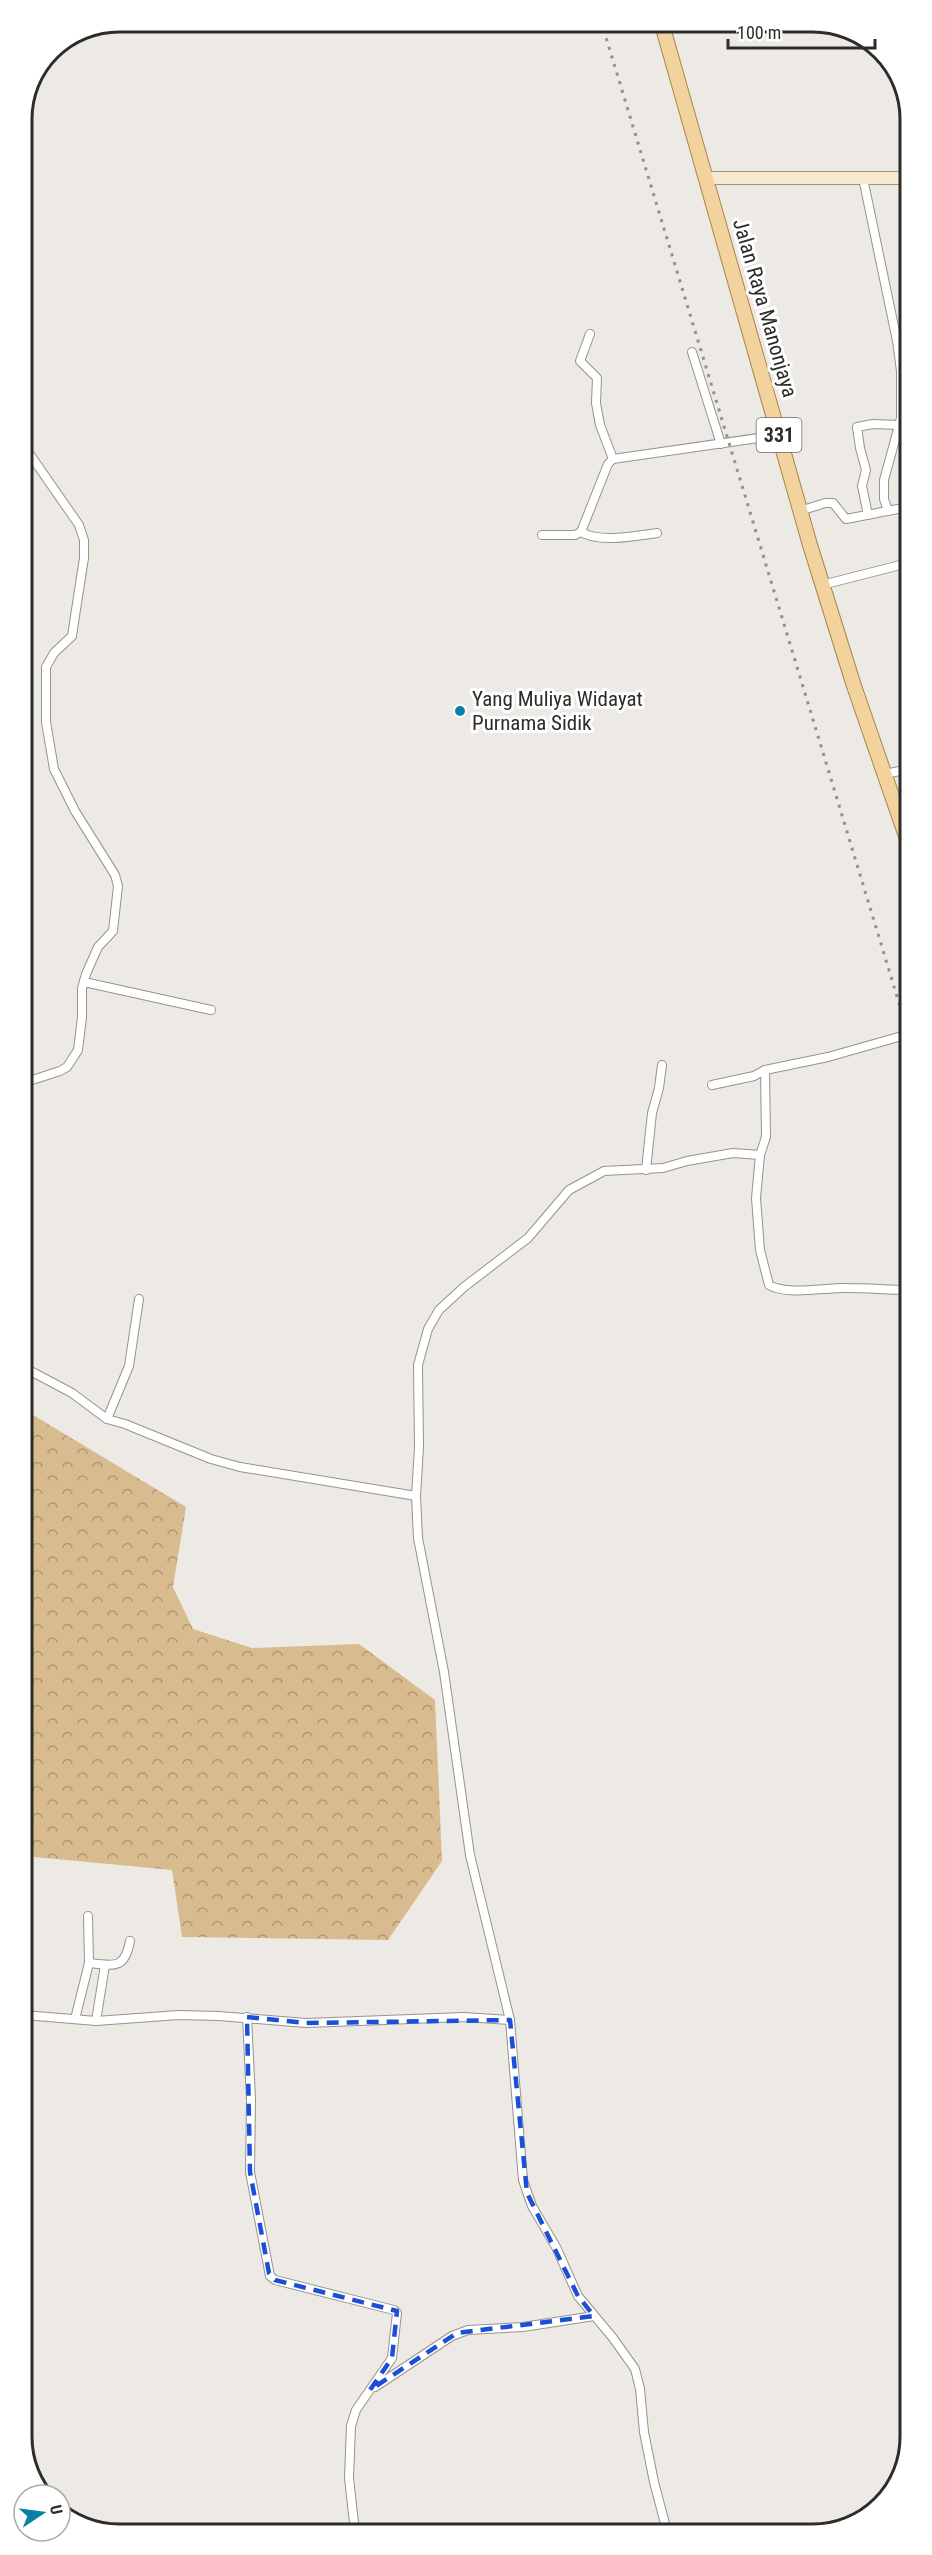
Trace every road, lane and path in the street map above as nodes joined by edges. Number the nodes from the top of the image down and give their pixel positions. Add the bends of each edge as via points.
1 (664, 32) edge
2 (706, 178) junction
3 (863, 178) junction
4 (900, 178) edge
5 (590, 334) dead end
6 (692, 352) dead end
7 (900, 364) edge
8 (900, 427) edge
9 (900, 433) edge
10 (779, 435) junction
11 (721, 444) junction
12 (32, 457) edge
13 (613, 459) junction
14 (900, 509) edge
15 (800, 511) junction
16 (888, 511) junction
17 (868, 515) junction
18 (581, 532) junction
19 (657, 532) dead end
20 (542, 535) dead end
21 (900, 565) edge
22 (822, 585) junction
23 (900, 771) edge
24 (885, 774) junction
25 (900, 818) edge
26 (84, 982) junction
27 (211, 1010) dead end
28 (900, 1037) edge
29 (662, 1065) dead end
30 (765, 1070) junction
31 (32, 1080) edge
32 (712, 1085) dead end
33 (760, 1155) junction
34 (646, 1170) junction
35 (900, 1290) edge
36 (139, 1299) dead end
37 (32, 1371) edge
38 (107, 1419) junction
39 (416, 1496) junction
40 (88, 1916) dead end
41 (130, 1941) dead end
42 (90, 1964) junction
43 (105, 1965) junction
44 (32, 2015) edge
45 (247, 2017) junction
46 (75, 2019) junction
47 (510, 2020) junction
48 (96, 2021) junction
49 (594, 2316) junction
50 (370, 2390) junction
51 (354, 2523) dead end
52 (665, 2524) edge

1 - 2 main road, Jalan Raya Manonjaya / 331
2 - 3 street
2 - 10 main road, Jalan Raya Manonjaya / 331
3 - 4 street
3 - 7 street
5 - 13 street via 580,361 597,378 600,425
6 - 11 street
8 - 17 street via 857,427 866,470 862,486
9 - 16 street via 884,480
10 - 11 street
10 - 15 main road, Jalan Raya Manonjaya / 331
11 - 13 street
12 - 26 street via 79,525 84,540 72,636 49,660 45,691 54,769 118,886 112,933 98,947
13 - 18 street
14 - 16 street
15 - 17 street via 825,503 833,504 844,519
15 - 22 main road, Jalan Raya Manonjaya / 331
16 - 17 street
18 - 19 street via 621,538
18 - 20 street
21 - 22 street
22 - 24 main road, Jalan Raya Manonjaya / 331
23 - 24 street
24 - 25 main road, Jalan Raya Manonjaya / 331
26 - 27 street
26 - 31 street via 80,1044 72,1060 60,1071
28 - 30 street via 828,1058
29 - 34 street
30 - 32 street
30 - 33 street via 766,1137
33 - 34 street via 708,1156
33 - 35 street via 756,1198 760,1250 769,1285 786,1290
34 - 39 street via 604,1171 570,1190 528,1238 439,1310 428,1329 418,1365
36 - 38 street via 129,1366
37 - 38 street via 72,1393
38 - 39 street via 225,1463
39 - 47 street via 418,1538 444,1672 470,1855
40 - 42 street
41 - 43 street via 125,1959
42 - 43 street
42 - 46 street
43 - 48 street
44 - 46 street
45 - 47 street via 306,2024
45 - 48 street via 179,2015
45 - 50 street via 250,2172 269,2273 275,2280 396,2311 392,2358
46 - 48 street
47 - 49 street via 527,2193 578,2296
49 - 50 street via 457,2333
49 - 52 street via 631,2362 637,2376 644,2432
50 - 51 street via 356,2410 349,2435

